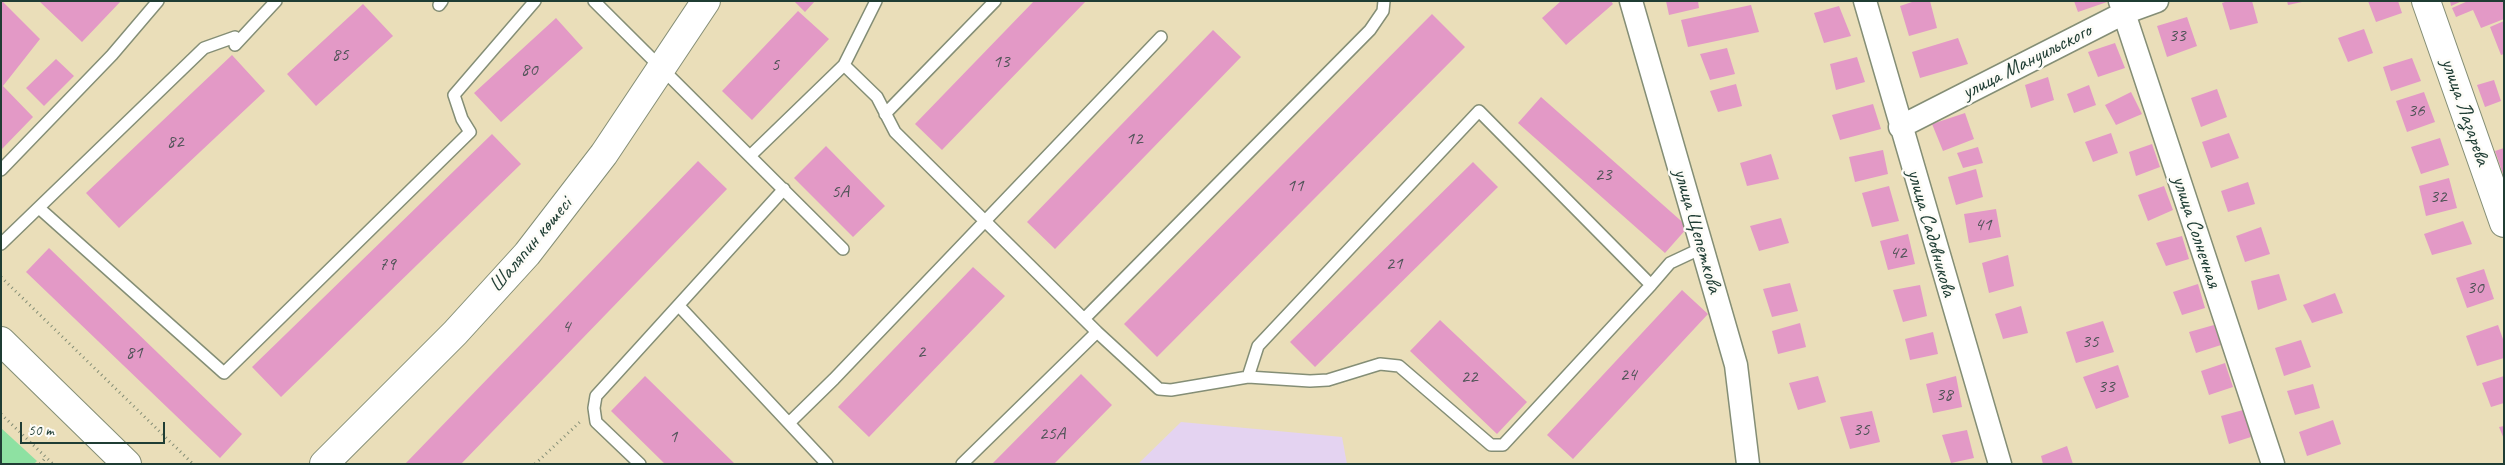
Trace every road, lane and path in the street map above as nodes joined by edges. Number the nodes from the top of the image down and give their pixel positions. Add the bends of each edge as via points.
1 (158, 1) edge
2 (276, 1) edge
3 (535, 1) edge
4 (594, 1) edge
5 (706, 1) edge
6 (876, 1) edge
7 (995, 1) edge
8 (1384, 1) edge
9 (1631, 1) edge
10 (1865, 1) edge
11 (2157, 1) edge
12 (2426, 1) edge
13 (2122, 7) edge
14 (1161, 37) dead end
15 (844, 65) junction
16 (663, 69) junction
17 (885, 114) junction
18 (1900, 127) junction
19 (751, 155) junction
20 (1, 170) edge
21 (784, 189) junction
22 (39, 208) junction
23 (986, 221) junction
24 (2504, 223) edge
25 (1, 244) edge
26 (1702, 248) junction
27 (843, 249) dead end
28 (1, 277) edge
29 (1651, 285) junction
30 (678, 306) junction
31 (1084, 319) junction
32 (1098, 332) junction
33 (1, 341) edge
34 (1248, 377) junction
35 (594, 408) junction
36 (1, 414) edge
37 (789, 423) junction
38 (46, 458) junction
39 (40, 464) edge
40 (52, 464) edge
41 (127, 464) edge
42 (193, 464) edge
43 (324, 464) edge
44 (535, 464) edge
45 (640, 464) edge
46 (827, 464) edge
47 (962, 464) edge
48 (1748, 464) edge
49 (2000, 464) edge
50 (2273, 464) edge

1 - 20 lane via 112,55
2 - 22 lane via 235,45 235,37 204,48
3 - 22 lane via 454,95 470,132 224,373
4 - 16 lane
5 - 16 main road, Шаляпин көшесі
6 - 15 lane
7 - 17 lane
8 - 31 lane via 1383,11 1370,30
9 - 26 street, улица Щепеткова
10 - 18 street, улица Садовникова
11 - 13 street, улица Мануильского
12 - 24 main road, улица Лазарева
13 - 18 street, улица Мануильского
13 - 50 street, улица Солнечная
14 - 23 lane
15 - 17 lane via 877,97
15 - 19 lane
16 - 19 lane
16 - 43 main road, Шаляпин көшесі via 604,154 527,254 455,333
17 - 23 lane via 896,132
18 - 49 street, улица Садовникова
19 - 21 lane
21 - 27 lane
21 - 30 lane
22 - 25 lane
23 - 31 lane
23 - 37 lane
26 - 29 lane via 1670,263
26 - 48 street, улица Щепеткова via 1736,365
28 - 42 path
29 - 34 lane via 1502,446 1491,444 1399,366 1380,364 1328,380
29 - 34 lane via 1479,111 1258,346
30 - 35 lane via 596,396
30 - 37 lane
31 - 32 lane
32 - 34 lane via 1158,389 1171,390
32 - 47 lane
33 - 41 main road
35 - 44 path
35 - 45 lane via 596,422
36 - 38 path
37 - 46 lane
38 - 39 path
38 - 40 path

